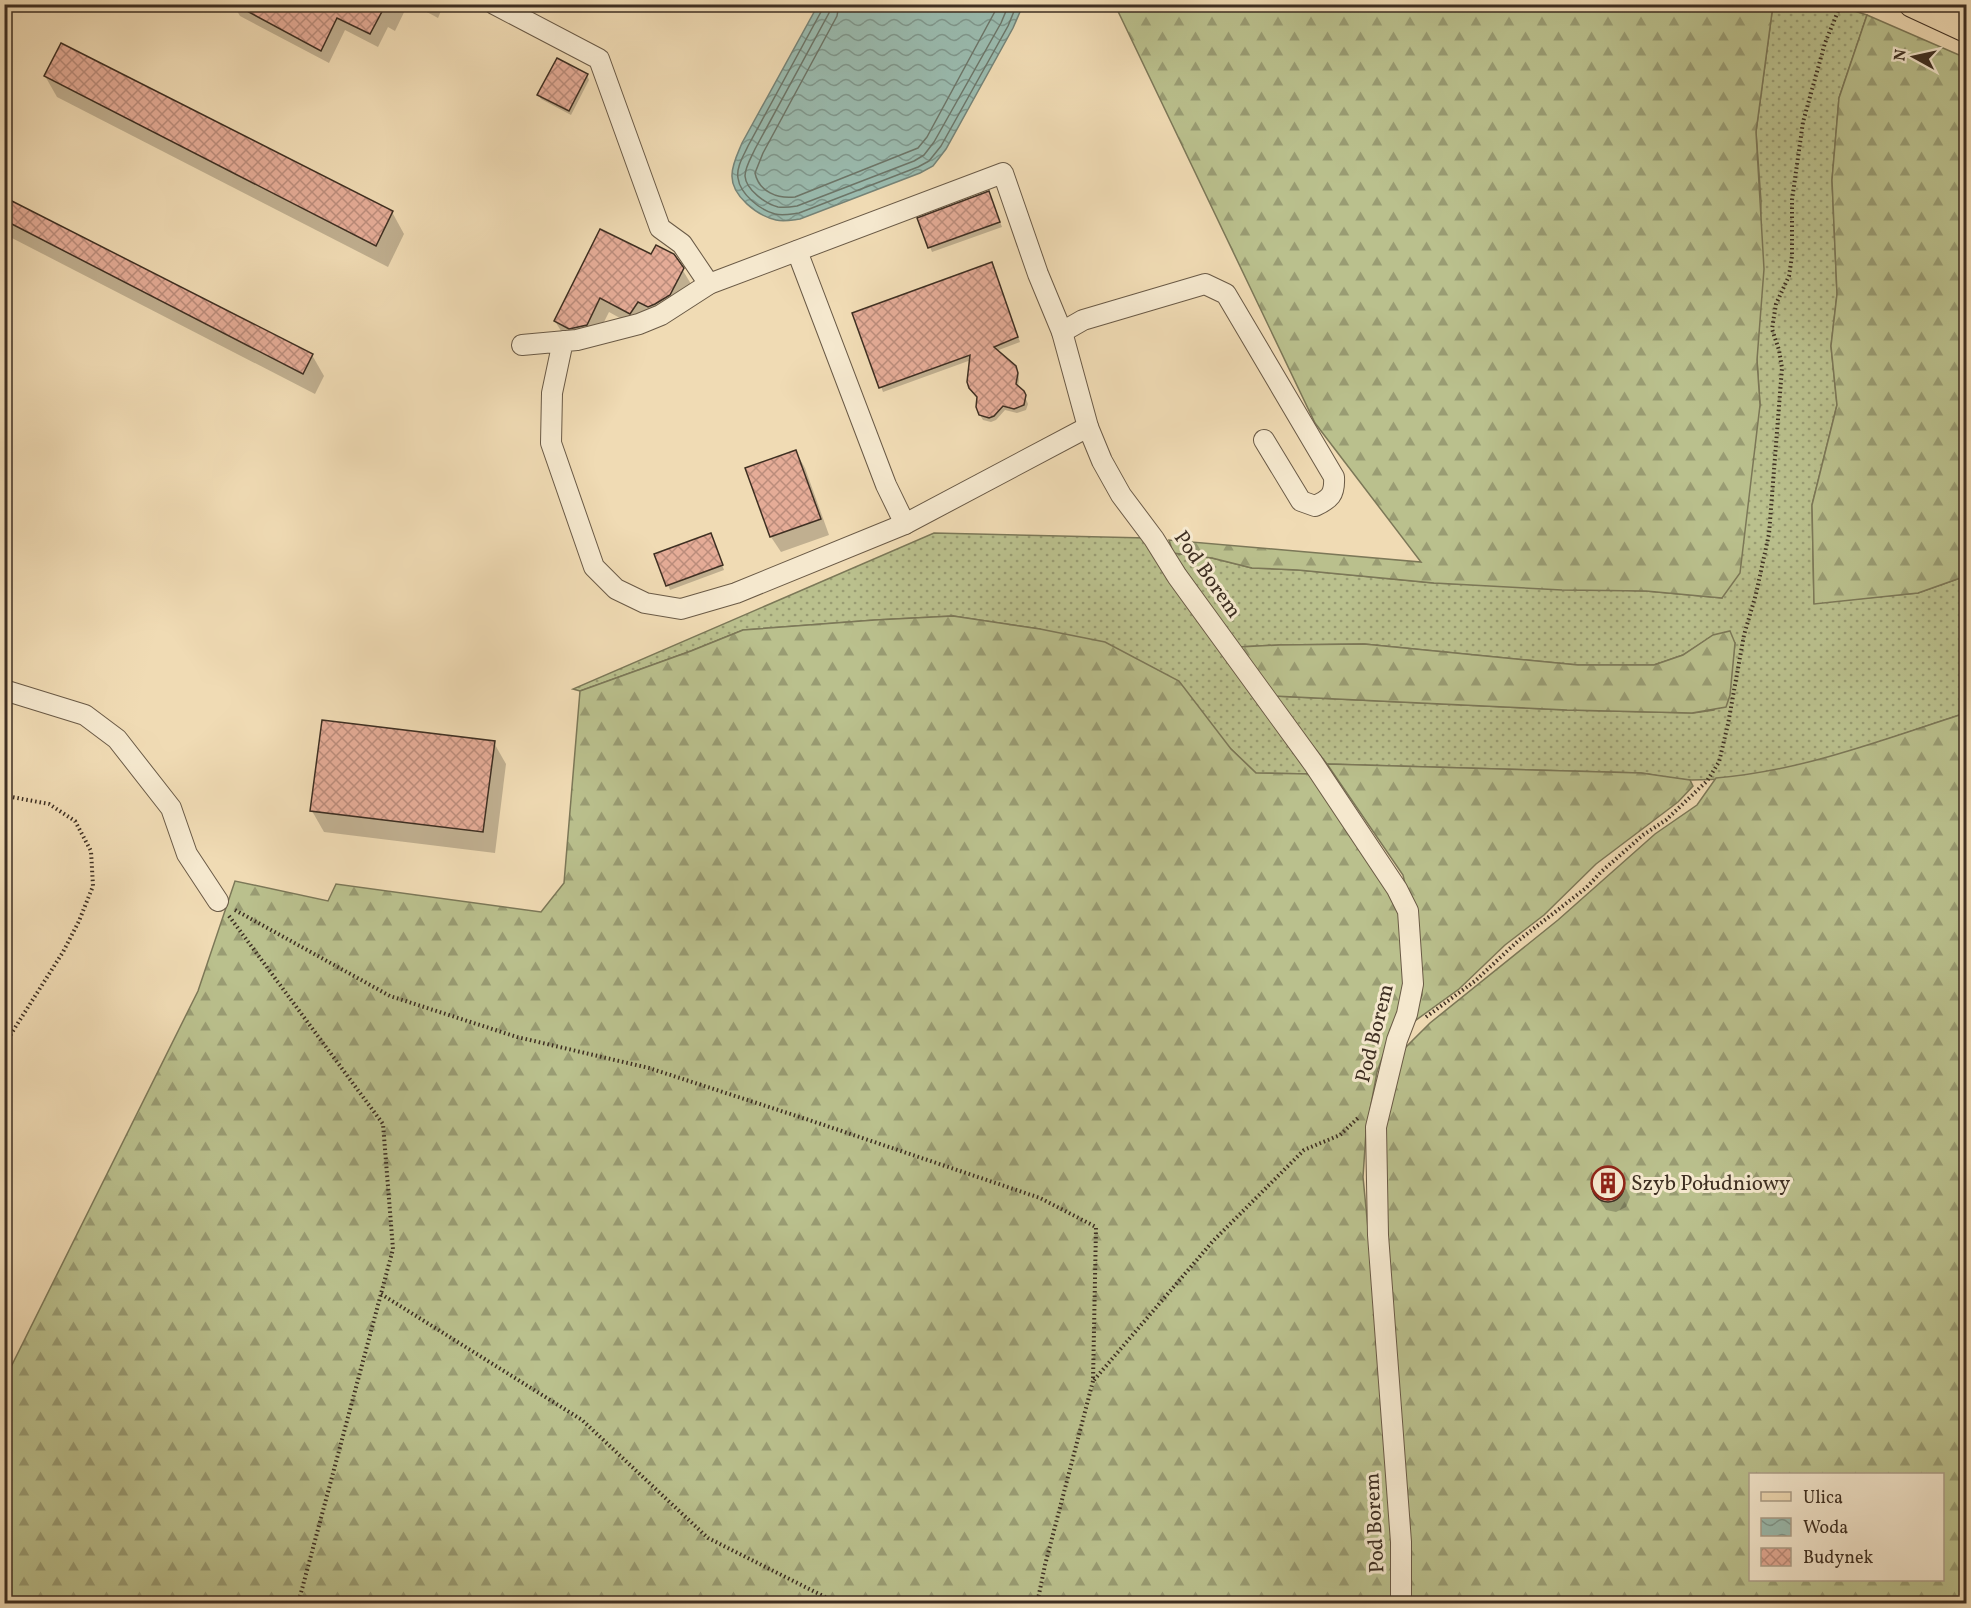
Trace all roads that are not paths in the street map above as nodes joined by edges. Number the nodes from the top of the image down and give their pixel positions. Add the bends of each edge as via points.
1 (494, 4) edge
2 (1912, 4) edge
3 (1959, 4) edge
4 (1966, 8) edge
5 (1966, 29) edge
6 (797, 251) junction
7 (709, 284) junction
8 (1062, 332) junction
9 (563, 341) junction
10 (522, 345) dead end
11 (1089, 427) junction
12 (1264, 440) dead end
13 (905, 524) junction
14 (4, 690) edge
15 (218, 900) road end
16 (1401, 1604) edge

1 - 7 street via 599,59 660,228 682,244
2 - 5 main road
3 - 4 main road
6 - 7 street
6 - 8 street, Pod Borem via 1003,173
6 - 13 street via 885,485
7 - 9 street via 661,315 639,324
8 - 11 street, Pod Borem
8 - 12 street via 1083,320 1205,284 1226,294 1334,477 1334,489 1327,500 1315,506 1301,501
9 - 10 street
9 - 13 street via 552,393 551,443 594,567 616,589 645,603 681,609 736,593
11 - 13 street
11 - 16 street, Pod Borem via 1121,495 1313,763 1408,911 1413,984 1376,1127 1378,1235 1401,1542
14 - 15 street via 85,715 117,739 171,808 187,854

